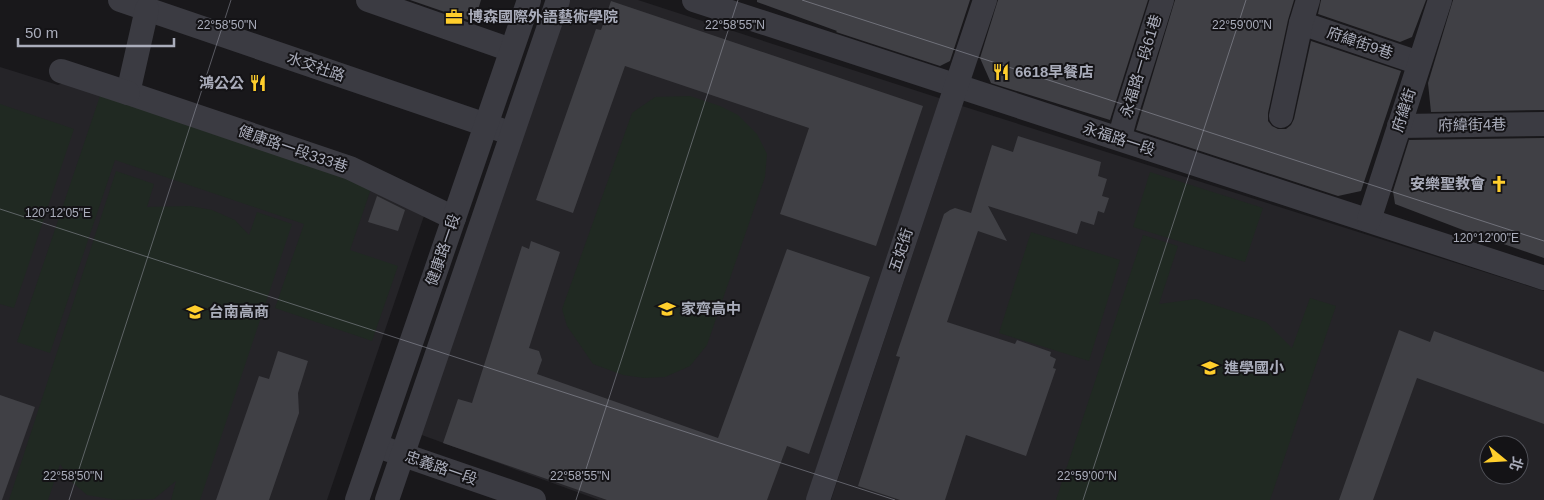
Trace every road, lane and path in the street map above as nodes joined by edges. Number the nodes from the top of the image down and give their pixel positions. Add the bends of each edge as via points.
1 (120, 0) edge
2 (368, 0) edge
3 (529, 0) edge
4 (558, 0) edge
5 (694, 0) edge
6 (985, 0) edge
7 (1162, 0) edge
8 (1308, 0) edge
9 (1440, 0) edge
10 (146, 9) junction
11 (1300, 23) junction
12 (512, 50) junction
13 (1419, 63) junction
14 (61, 71) dead end
15 (956, 86) junction
16 (128, 93) junction
17 (1281, 116) dead end
18 (486, 124) junction
19 (1544, 124) edge
20 (1399, 126) junction
21 (1121, 133) dead end
22 (512, 134) junction
23 (454, 218) junction
24 (1369, 220) junction
25 (1544, 278) edge
26 (376, 446) junction
27 (402, 455) junction
28 (357, 500) edge
29 (387, 500) edge
30 (534, 500) edge
31 (818, 500) edge

1 - 10 street, 水交社路
2 - 12 street
3 - 12 street, 健康路一段
4 - 22 street, 健康路一段
5 - 15 street, 永福路一段
6 - 15 street, 五妃街
7 - 21 street, 永福路一段61巷
8 - 11 street
9 - 13 street, 府緯街
10 - 16 street
10 - 18 street, 水交社路
11 - 13 street, 府緯街9巷
11 - 17 street
12 - 18 street, 健康路一段
13 - 20 street, 府緯街
14 - 16 street, 健康路一段333巷
15 - 24 street, 永福路一段
15 - 31 street, 五妃街
16 - 23 street, 健康路一段333巷 via 350,168
18 - 22 street, 水交社路
18 - 23 street, 健康路一段
19 - 20 street, 府緯街4巷
20 - 24 street, 府緯街
22 - 27 street, 健康路一段
23 - 26 street, 健康路一段
24 - 25 street, 永福路一段
26 - 27 street, 忠義路一段
26 - 28 street, 健康路一段
27 - 29 street, 健康路一段
27 - 30 street, 忠義路一段

